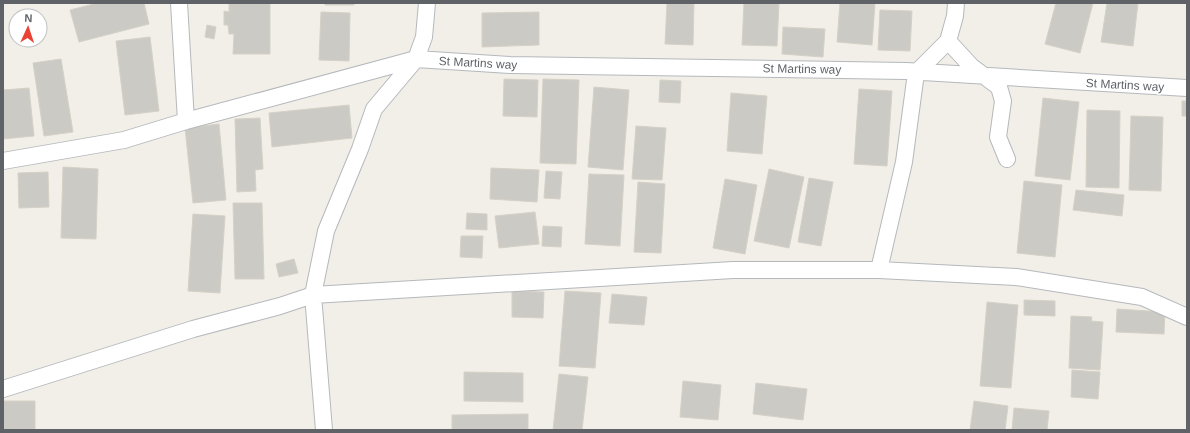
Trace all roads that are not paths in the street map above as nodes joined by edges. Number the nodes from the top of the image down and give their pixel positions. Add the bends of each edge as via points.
1 (178, 3) edge
2 (427, 3) edge
3 (956, 3) edge
4 (948, 41) junction
5 (416, 59) junction
6 (916, 72) junction
7 (984, 76) junction
8 (1187, 88) edge
9 (186, 121) junction
10 (1006, 159) dead end
11 (3, 161) edge
12 (879, 270) junction
13 (313, 294) junction
14 (1187, 317) edge
15 (3, 389) edge
16 (324, 430) edge

1 - 9 street
2 - 5 street via 424,37
3 - 4 street via 956,16
4 - 6 street
4 - 7 street
5 - 6 street, St Martins way via 510,65
5 - 9 street, St Martins way
5 - 13 street via 374,110 326,231
6 - 7 street, St Martins way
6 - 12 street via 904,162
7 - 8 street, St Martins way
7 - 10 street via 999,87 1003,101 998,137
9 - 11 street, St Martins way via 124,140
12 - 13 street via 733,270
12 - 14 street via 1016,276 1142,297
13 - 15 street via 280,306 178,333
13 - 16 street

